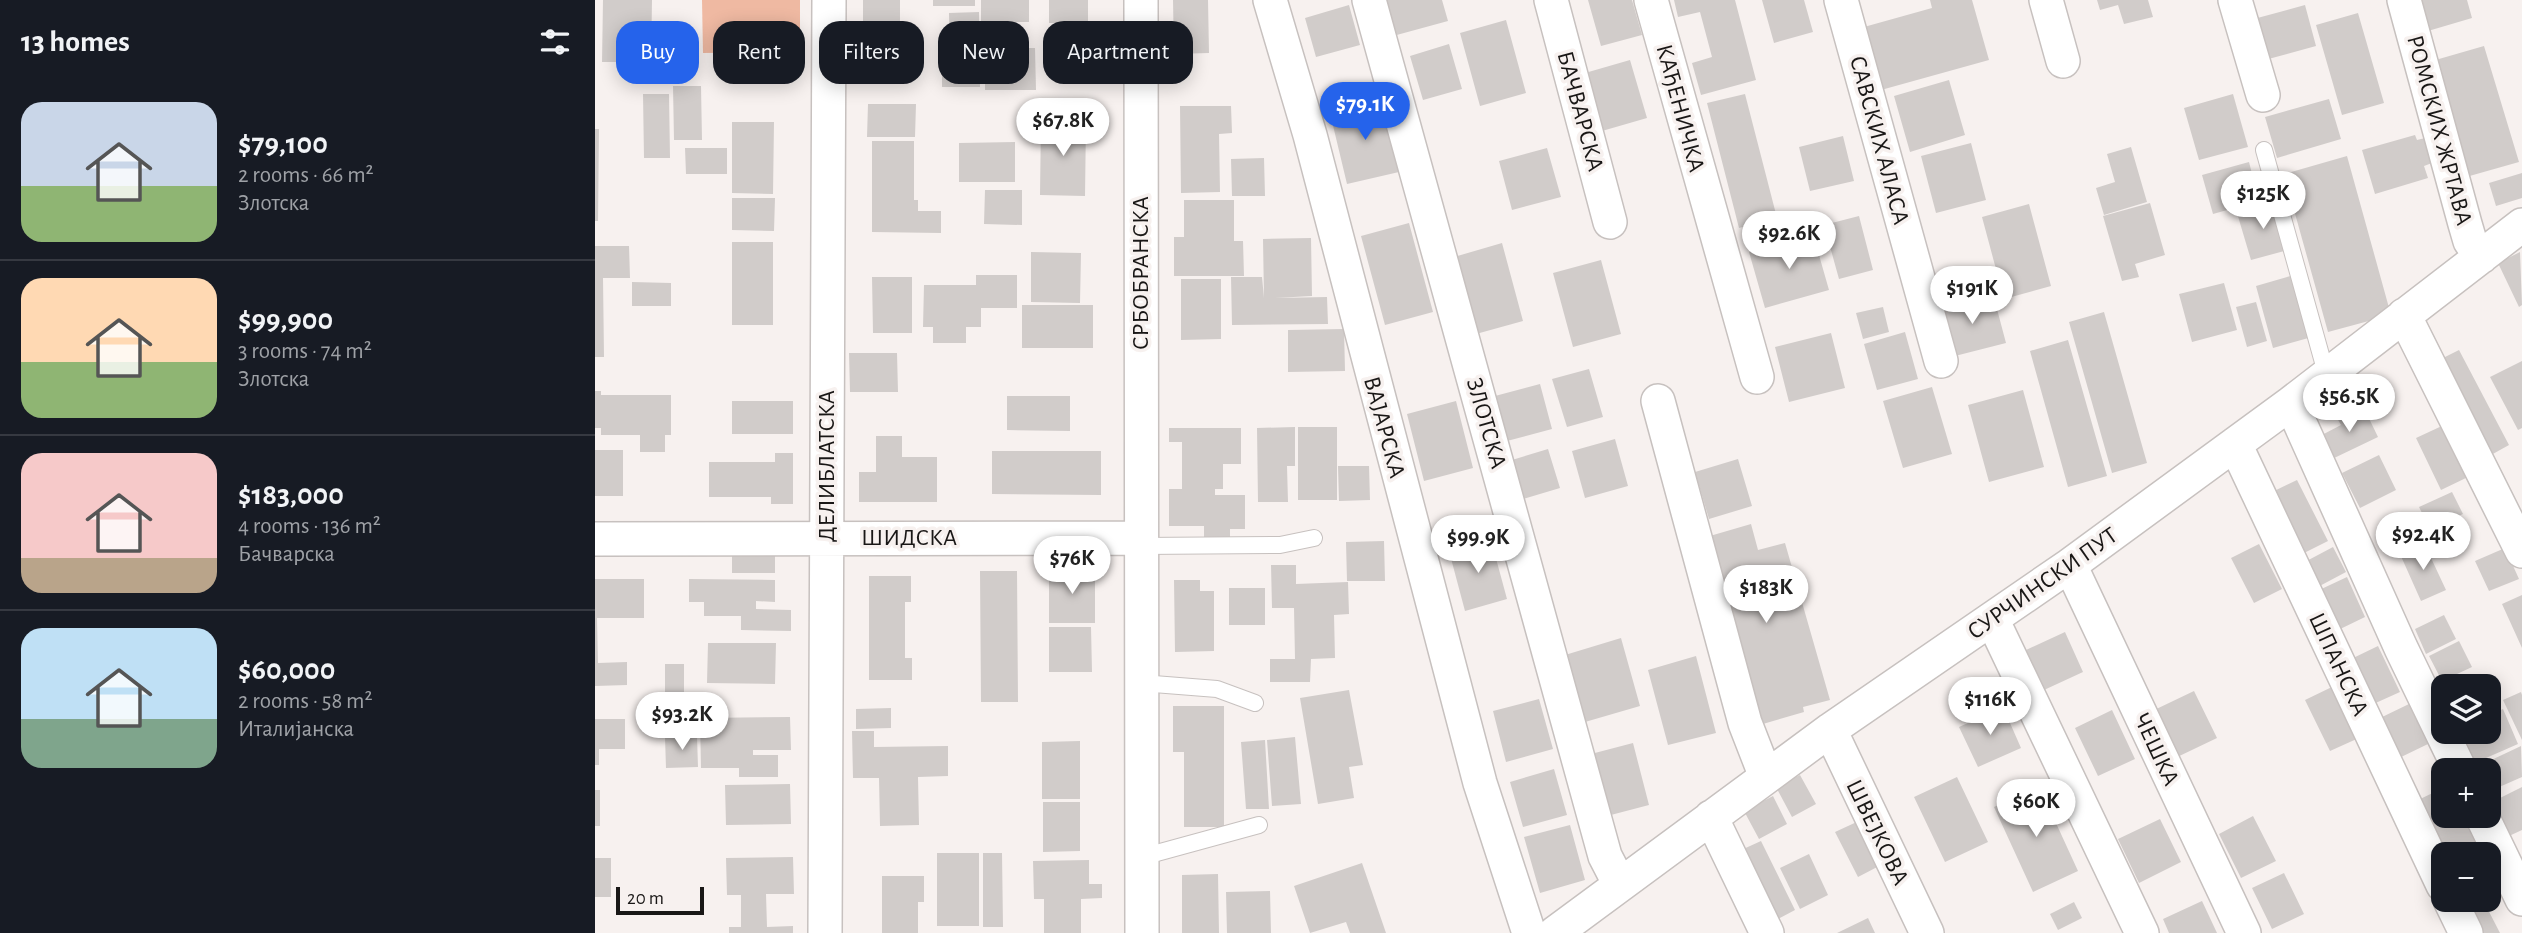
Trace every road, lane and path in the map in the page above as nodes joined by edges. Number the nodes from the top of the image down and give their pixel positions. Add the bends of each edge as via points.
1 (829, 0) edge
2 (1141, 0) edge
3 (1270, 0) edge
4 (1369, 0) edge
5 (1551, 0) edge
6 (1651, 0) edge
7 (1842, 0) edge
8 (2046, 0) edge
9 (2235, 0) edge
10 (2404, 0) edge
11 (2063, 61) dead end
12 (2263, 95) dead end
13 (2264, 150) dead end
14 (1610, 222) dead end
15 (2522, 225) edge
16 (2481, 257) junction
17 (2404, 315) junction
18 (1941, 361) dead end
19 (2326, 373) junction
20 (1756, 377) dead end
21 (1658, 401) dead end
22 (2291, 403) junction
23 (2235, 444) junction
24 (826, 537) junction
25 (1314, 538) dead end
26 (595, 539) edge
27 (1140, 542) junction
28 (2522, 551) edge
29 (2070, 565) junction
30 (1992, 619) junction
31 (1141, 683) junction
32 (1255, 703) dead end
33 (1830, 730) junction
34 (2454, 758) edge
35 (1766, 777) junction
36 (1711, 817) junction
37 (1259, 825) dead end
38 (2488, 828) edge
39 (1142, 857) junction
40 (2431, 860) edge
41 (1620, 885) junction
42 (2522, 899) edge
43 (2456, 912) edge
44 (825, 933) edge
45 (1142, 933) edge
46 (1529, 933) edge
47 (1555, 933) edge
48 (1767, 933) edge
49 (1927, 933) edge
50 (2142, 933) edge
51 (2244, 933) edge
52 (2466, 933) edge

1 - 24 street, ДЕЛИБЛАТСКА
2 - 27 street, СРБОБРАНСКА
3 - 46 street, ВАЈАРСКА via 1310,135 1479,783
4 - 41 street, ЗЛОТСКА via 1605,856
5 - 14 street, БАЧВАРСКА
6 - 20 street, КАЂЕНИЧКА
7 - 18 street, САВСКИХ АЛАСА
8 - 11 street
9 - 12 street
10 - 16 street, РОМСКИХ ЖРТАВА via 2470,241
13 - 19 lane
15 - 16 street, СУРЧИНСКИ ПУТ
16 - 17 street, СУРЧИНСКИ ПУТ
17 - 19 street, СУРЧИНСКИ ПУТ
17 - 28 street
19 - 22 street, СУРЧИНСКИ ПУТ
21 - 35 street via 1745,723
22 - 23 street, СУРЧИНСКИ ПУТ
22 - 34 street
23 - 29 street, СУРЧИНСКИ ПУТ
23 - 40 street, ШПАНСКА
24 - 26 street, ШИДСКА
24 - 27 street, ШИДСКА
24 - 44 street, ДЕЛИБЛАТСКА
25 - 27 lane via 1280,545
27 - 31 street, СРБОБРАНСКА
29 - 30 street, СУРЧИНСКИ ПУТ
29 - 51 street, ЧЕШКА
30 - 33 street, СУРЧИНСКИ ПУТ
30 - 50 street
31 - 32 lane via 1217,689
31 - 39 street, СРБОБРАНСКА
33 - 35 street, СУРЧИНСКИ ПУТ
33 - 49 street, ШВЕЈКОВА
35 - 36 street, СУРЧИНСКИ ПУТ
36 - 41 street, СУРЧИНСКИ ПУТ
36 - 48 street
37 - 39 lane
38 - 42 street
39 - 45 street, СРБОБРАНСКА
41 - 47 street, СУРЧИНСКИ ПУТ
43 - 52 street

